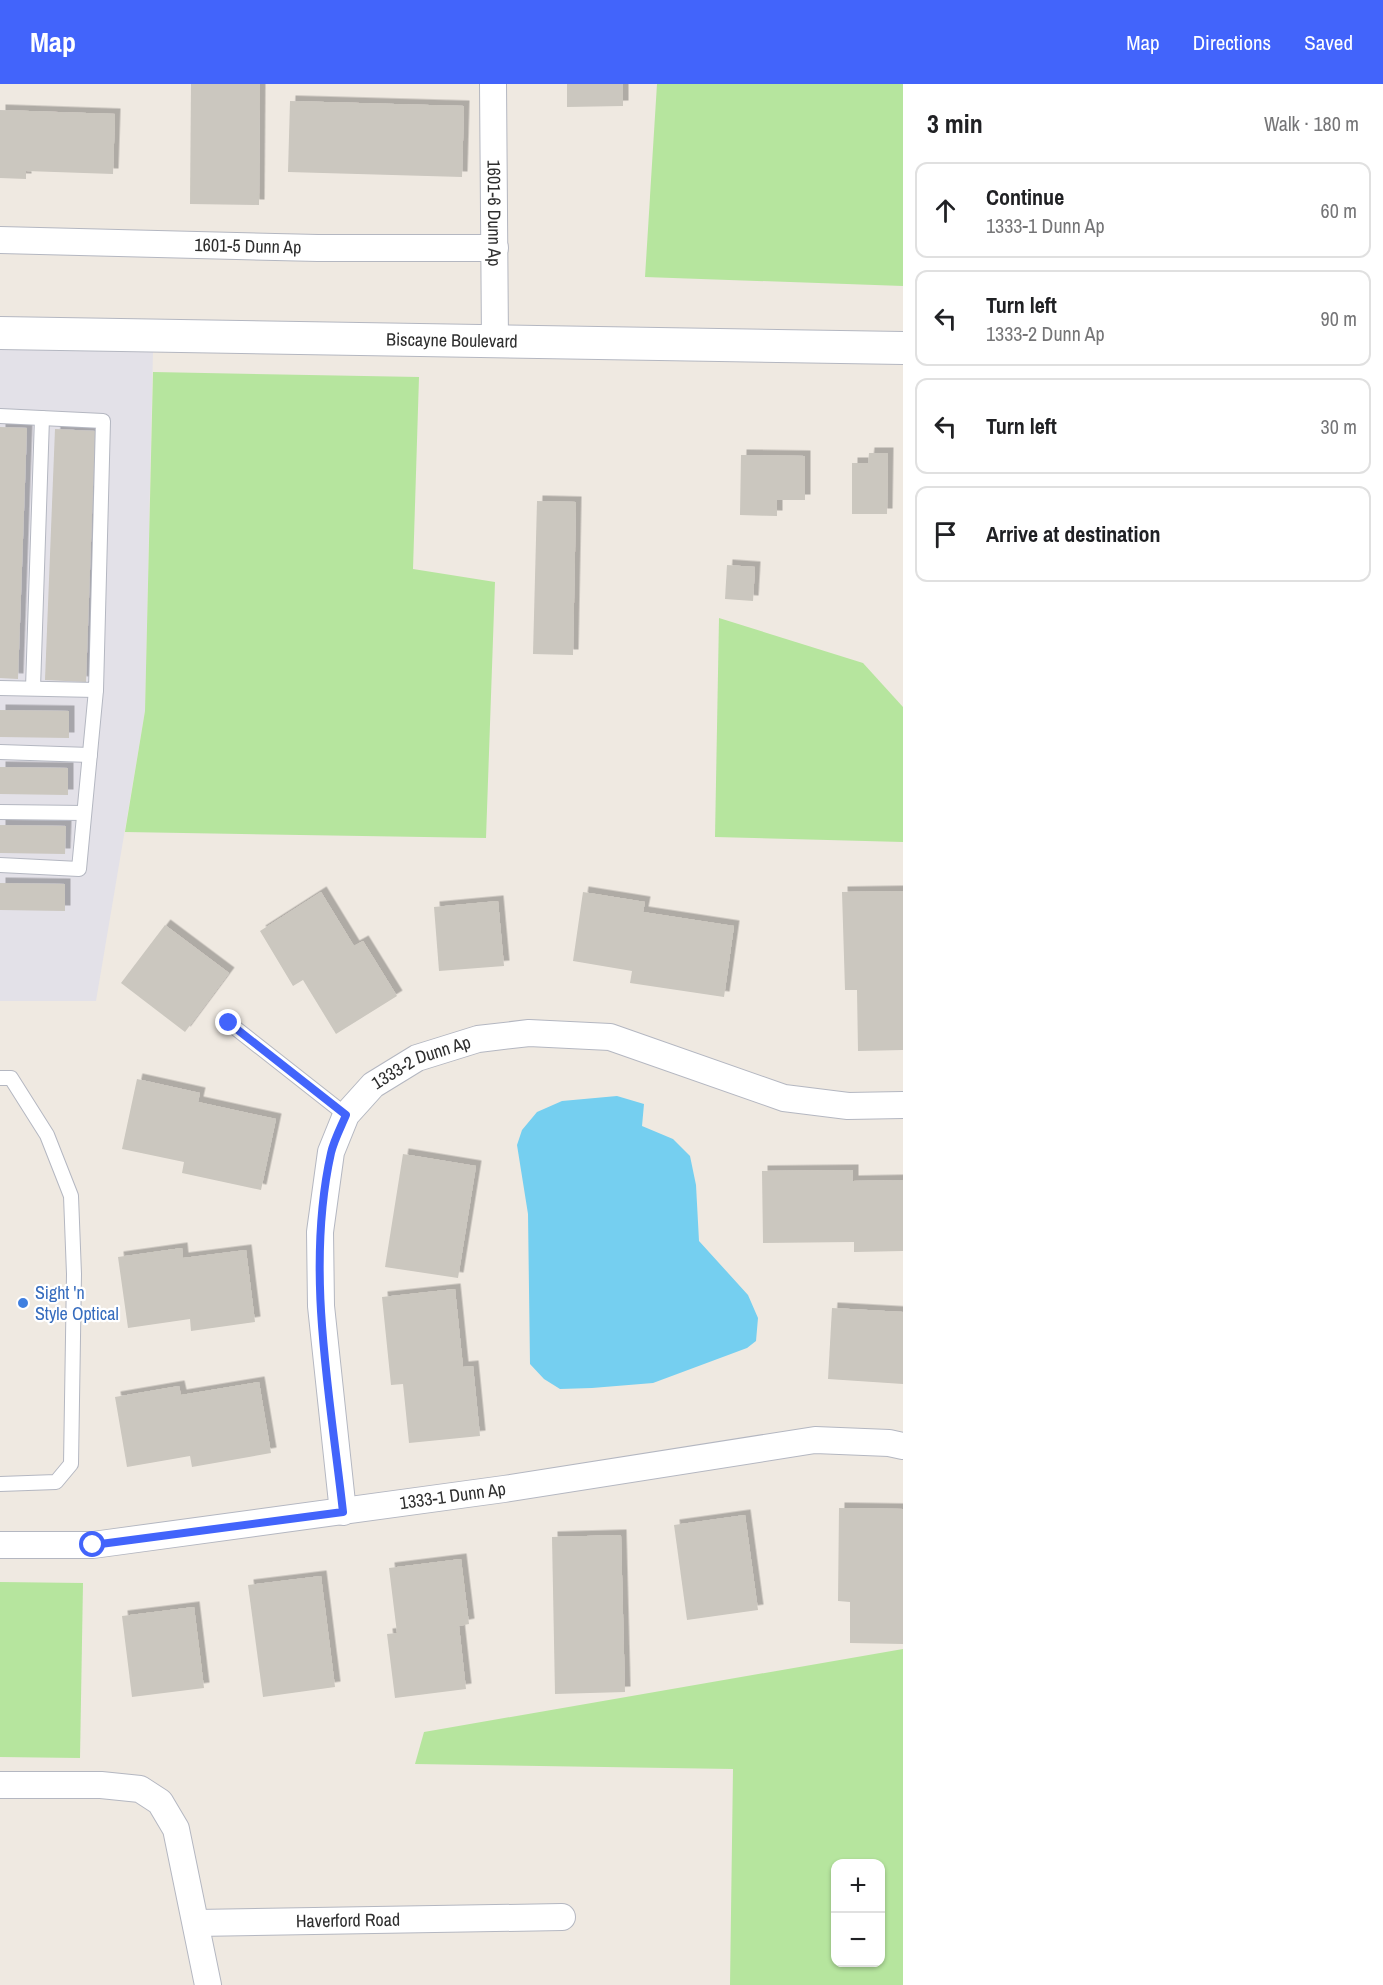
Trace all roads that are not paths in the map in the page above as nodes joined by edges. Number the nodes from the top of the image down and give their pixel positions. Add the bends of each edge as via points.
1 (493, 84) edge
2 (0, 240) edge
3 (495, 248) junction
4 (0, 333) edge
5 (495, 342) junction
6 (903, 348) edge
7 (0, 416) edge
8 (42, 418) junction
9 (0, 687) edge
10 (33, 688) junction
11 (96, 690) junction
12 (0, 752) edge
13 (90, 755) junction
14 (0, 812) edge
15 (84, 813) junction
16 (0, 865) edge
17 (229, 1023) dead end
18 (0, 1078) edge
19 (903, 1105) edge
20 (346, 1115) junction
21 (903, 1446) edge
22 (0, 1484) edge
23 (343, 1512) junction
24 (0, 1545) edge
25 (0, 1785) edge
26 (562, 1917) dead end
27 (196, 1923) junction
28 (208, 1985) edge

1 - 3 street, 1601-6 Dunn Ap
2 - 3 street, 1601-5 Dunn Ap
3 - 5 street, 1601-6 Dunn Ap
4 - 5 street, Biscayne Boulevard
5 - 6 street, Biscayne Boulevard
7 - 8 lane
8 - 10 lane
8 - 11 lane via 103,421
9 - 10 lane
10 - 11 lane
11 - 13 lane
12 - 13 lane
13 - 15 lane
14 - 15 lane
15 - 16 lane via 79,869
17 - 20 lane
18 - 22 lane via 11,1078 47,1135 71,1196 74,1274 71,1464 56,1482
19 - 20 street, 1333-2 Dunn Ap via 848,1106 784,1098 610,1037 529,1034 478,1039 417,1058 373,1085
20 - 23 street, 1333-2 Dunn Ap via 331,1152 320,1232 321,1306
21 - 23 street, 1333-1 Dunn Ap via 815,1440
23 - 24 street, 1333-1 Dunn Ap via 93,1545
25 - 27 street via 140,1789 160,1802 176,1829
26 - 27 street, Haverford Road
27 - 28 street

